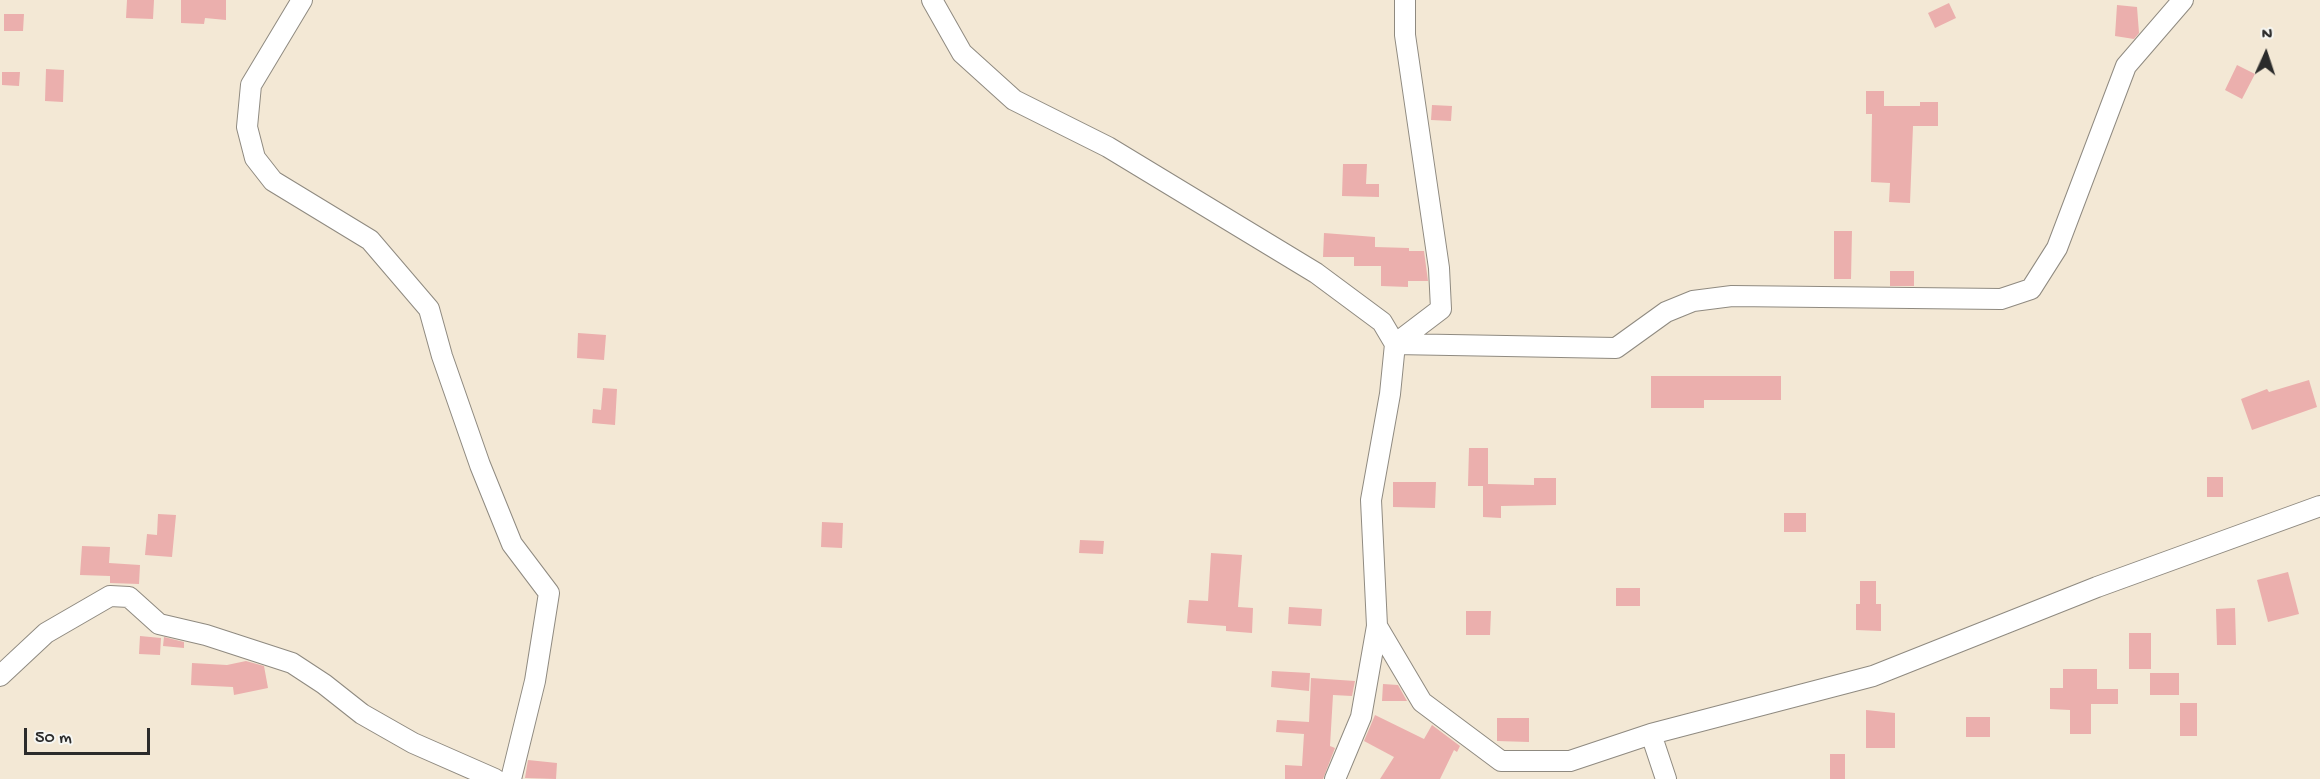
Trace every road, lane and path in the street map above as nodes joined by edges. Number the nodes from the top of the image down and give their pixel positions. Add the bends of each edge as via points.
1 (302, 0) edge
2 (932, 0) edge
3 (1405, 0) edge
4 (2183, 0) edge
5 (1395, 344) junction
6 (2320, 506) edge
7 (1377, 626) junction
8 (0, 676) edge
9 (1651, 734) junction
10 (495, 779) edge
11 (511, 779) edge
12 (1335, 779) edge
13 (1666, 779) edge

1 - 11 street via 251,85 247,127 255,158 273,181 370,240 429,309 480,465 512,544 549,593 535,681
2 - 5 street via 962,53 1014,100 1108,147 1316,273 1382,322
3 - 5 street via 1405,35 1442,309
4 - 5 street via 2126,66 2057,248 2031,289 2001,299 1732,296 1693,301 1666,312 1616,348
5 - 7 street via 1371,500
6 - 9 street via 2097,587 1873,676
7 - 9 street via 1422,702 1501,761 1570,760
7 - 12 street via 1361,717
8 - 10 street via 46,633 110,596 129,597 159,624 292,663 362,714
9 - 13 street

